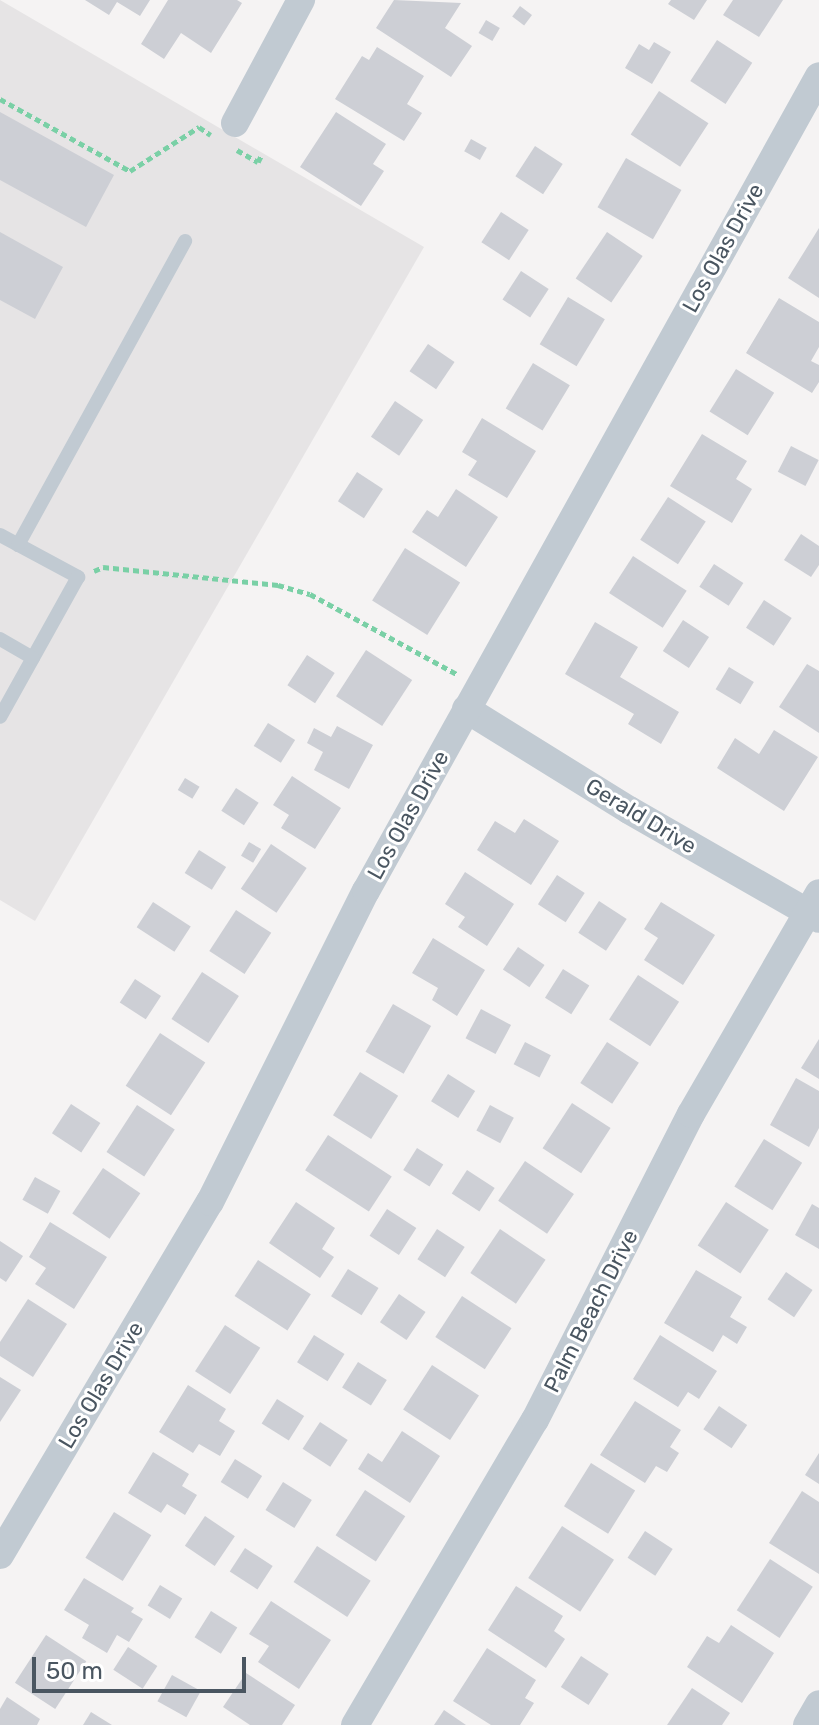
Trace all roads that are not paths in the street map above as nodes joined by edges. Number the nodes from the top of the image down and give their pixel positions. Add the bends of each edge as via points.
1 (301, 0) edge
2 (819, 76) edge
3 (231, 138) road end
4 (185, 241) dead end
5 (0, 535) edge
6 (18, 545) junction
7 (0, 639) edge
8 (33, 658) junction
9 (472, 698) junction
10 (0, 717) edge
11 (815, 908) edge
12 (0, 1555) edge
13 (819, 1704) edge
14 (355, 1725) edge
15 (807, 1725) edge

1 - 3 street
2 - 9 street, Los Olas Drive
4 - 6 lane
5 - 6 lane
6 - 8 lane via 78,577
7 - 8 lane
8 - 10 lane
9 - 11 street, Gerald Drive via 629,810
9 - 12 street, Los Olas Drive via 359,904 210,1202
11 - 14 street, Palm Beach Drive via 691,1114 535,1420
13 - 15 street

